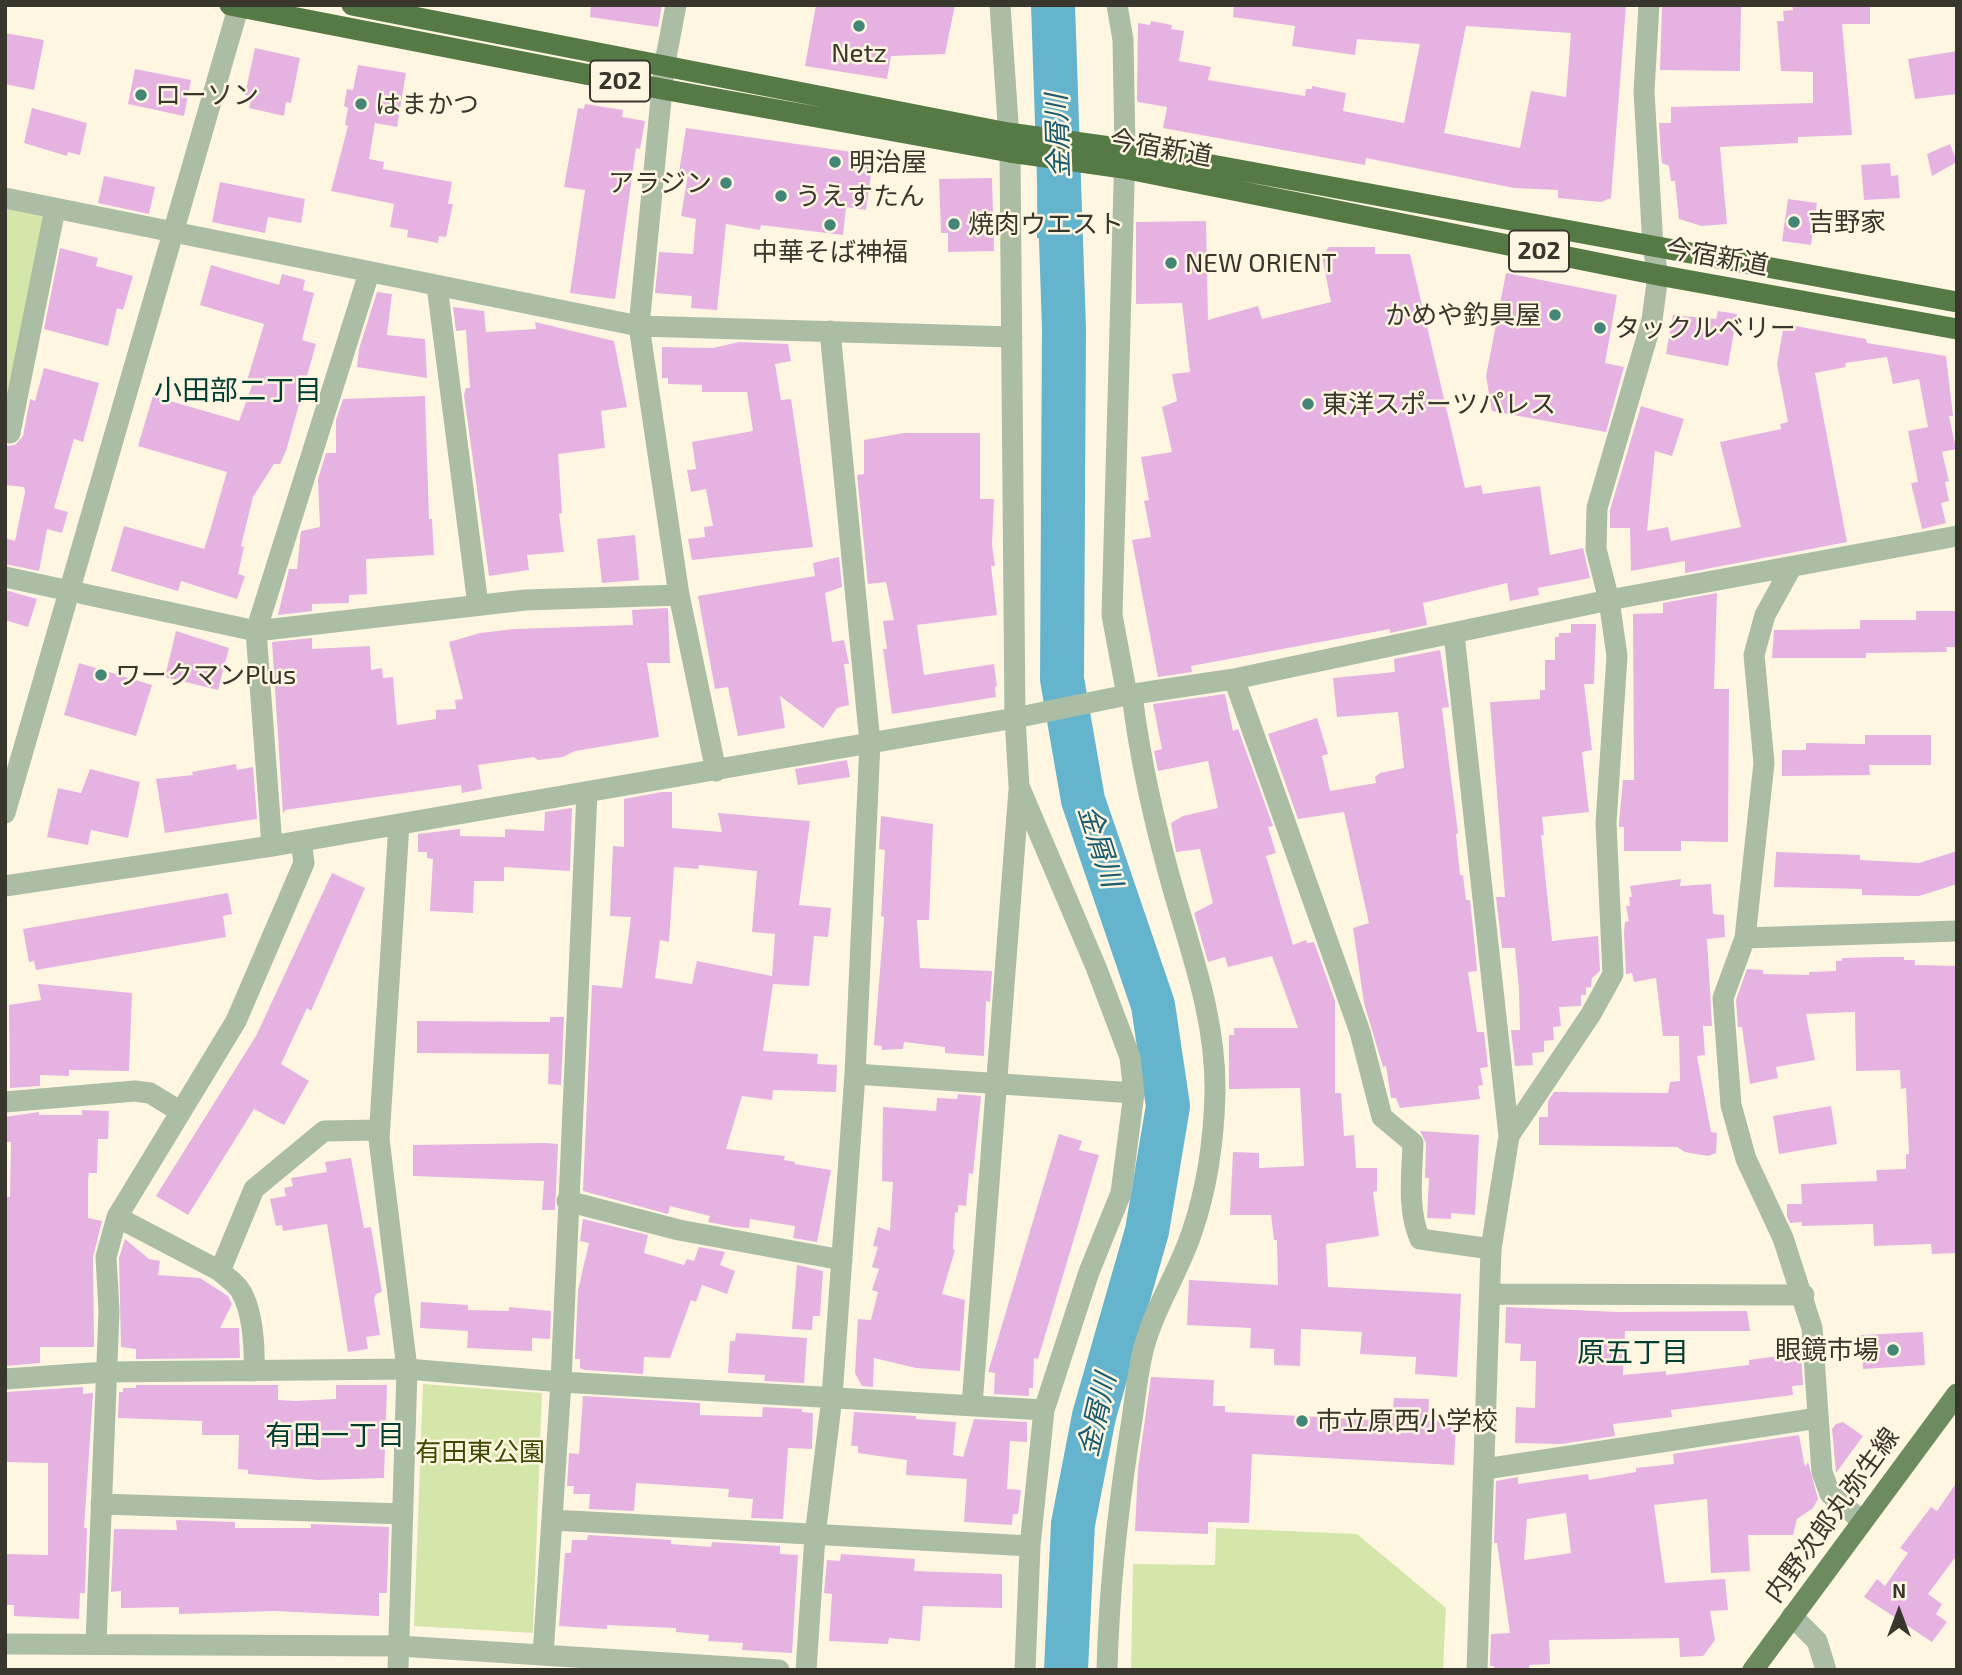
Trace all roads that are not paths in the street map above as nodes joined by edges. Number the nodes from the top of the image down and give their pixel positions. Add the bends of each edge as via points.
1 (352, 5) edge
2 (676, 5) edge
3 (1000, 5) edge
4 (1117, 5) edge
5 (1649, 5) edge
6 (236, 6) edge
7 (663, 79) junction
8 (1011, 140) junction
9 (1124, 159) junction
10 (5, 198) edge
11 (55, 209) junction
12 (172, 233) junction
13 (1653, 247) junction
14 (369, 273) junction
15 (1658, 275) junction
16 (437, 286) junction
17 (1957, 303) edge
18 (639, 326) junction
19 (1957, 329) edge
20 (830, 331) junction
21 (1012, 337) junction
22 (5, 432) edge
23 (1957, 536) edge
24 (1791, 568) junction
25 (5, 578) edge
26 (71, 590) junction
27 (679, 595) junction
28 (1609, 600) junction
29 (478, 606) junction
30 (256, 631) junction
31 (1454, 634) junction
32 (1234, 679) junction
33 (1129, 694) junction
34 (1015, 718) junction
35 (870, 743) junction
36 (716, 771) junction
37 (1019, 786) junction
38 (587, 792) junction
39 (5, 813) edge
40 (399, 824) junction
41 (301, 841) junction
42 (272, 846) junction
43 (5, 886) edge
44 (1957, 931) edge
45 (1745, 938) junction
46 (855, 1073) junction
47 (997, 1083) junction
48 (1134, 1093) junction
49 (5, 1102) edge
50 (181, 1112) junction
51 (379, 1130) junction
52 (1509, 1136) junction
53 (567, 1201) junction
54 (117, 1217) junction
55 (1491, 1249) junction
56 (842, 1260) junction
57 (220, 1271) junction
58 (1490, 1294) junction
59 (1804, 1295) junction
60 (407, 1369) junction
61 (254, 1371) junction
62 (105, 1373) junction
63 (5, 1379) edge
64 (561, 1382) junction
65 (1957, 1394) edge
66 (832, 1397) junction
67 (972, 1405) junction
68 (1044, 1410) junction
69 (1818, 1418) junction
70 (1485, 1469) junction
71 (100, 1504) junction
72 (403, 1514) junction
73 (552, 1521) junction
74 (1862, 1521) junction
75 (815, 1536) junction
76 (1030, 1546) junction
77 (1792, 1616) junction
78 (96, 1643) junction
79 (5, 1644) edge
80 (399, 1646) junction
81 (543, 1655) junction
82 (398, 1670) edge
83 (779, 1670) edge
84 (806, 1670) edge
85 (1025, 1670) edge
86 (1107, 1670) edge
87 (1478, 1670) edge
88 (1754, 1670) edge
89 (1826, 1670) edge

1 - 7 highway, 今宿新道 / 202
2 - 7 street
3 - 8 street
4 - 9 street via 1123,40
5 - 13 street via 1644,91
6 - 7 highway, 今宿新道 / 202
6 - 12 street
7 - 8 highway, 今宿新道 / 202
7 - 18 street
8 - 9 highway, 今宿新道 / 202
8 - 21 street
9 - 13 highway, 今宿新道 / 202
9 - 15 highway, 今宿新道 / 202
9 - 33 street via 1112,615
10 - 11 street
11 - 12 street
11 - 22 street via 10,433
12 - 14 street
12 - 26 street
13 - 15 street
13 - 17 highway, 今宿新道 / 202
14 - 16 street
14 - 30 street
15 - 19 highway, 今宿新道 / 202
15 - 28 street via 1652,320 1597,508 1596,549
16 - 18 street
16 - 29 street
18 - 20 street
18 - 27 street
20 - 21 street
20 - 35 street
21 - 34 street
23 - 24 street
24 - 28 street
24 - 45 street via 1765,615 1755,655 1764,763
25 - 26 street
26 - 30 street
26 - 39 street
27 - 29 street
27 - 36 street
28 - 31 street
28 - 52 street via 1617,656 1606,823 1613,974
29 - 30 street
30 - 42 street
31 - 32 street
31 - 52 street
32 - 33 street
32 - 55 street via 1360,1032 1382,1117 1413,1143 1412,1199 1420,1239
33 - 34 street
33 - 86 street via 1174,893 1206,999 1214,1045 1215,1092 1212,1137 1192,1232 1142,1354 1115,1528
34 - 35 street
34 - 37 street
35 - 36 street
35 - 46 street
36 - 38 street
37 - 47 street
37 - 48 street via 1130,1057
38 - 40 street
38 - 53 street
40 - 41 street
40 - 51 street
41 - 42 street
41 - 50 street via 304,863 236,1021
42 - 43 street
44 - 45 street
45 - 59 street via 1723,998 1731,1105 1746,1159
46 - 47 street
46 - 56 street
47 - 48 street
47 - 67 street
48 - 68 street via 1121,1193 1088,1272
49 - 50 street via 135,1091 150,1093
50 - 54 street
51 - 57 street via 324,1131 254,1189
51 - 60 street
52 - 55 street
53 - 56 street via 679,1230
53 - 64 street
54 - 57 street
54 - 62 street via 106,1257
55 - 58 street
56 - 66 street
57 - 61 street via 245,1299
58 - 59 street
58 - 70 street
59 - 69 street via 1812,1328
60 - 61 street
60 - 64 street
60 - 72 street
61 - 62 street
62 - 63 street
62 - 71 street
64 - 66 street
64 - 73 street
65 - 74 main road, 内野次郎丸弥生線
66 - 67 street
66 - 75 street
67 - 68 street
68 - 76 street
69 - 70 street
69 - 74 street via 1822,1472 1830,1494
70 - 87 street
71 - 72 street
71 - 78 street
72 - 80 street
73 - 75 street
73 - 81 street
74 - 77 main road, 内野次郎丸弥生線
75 - 76 street
75 - 84 street
76 - 85 street
77 - 88 main road, 内野次郎丸弥生線
77 - 89 street via 1817,1641
78 - 79 street
78 - 80 street
80 - 81 street
80 - 82 street
81 - 83 street

